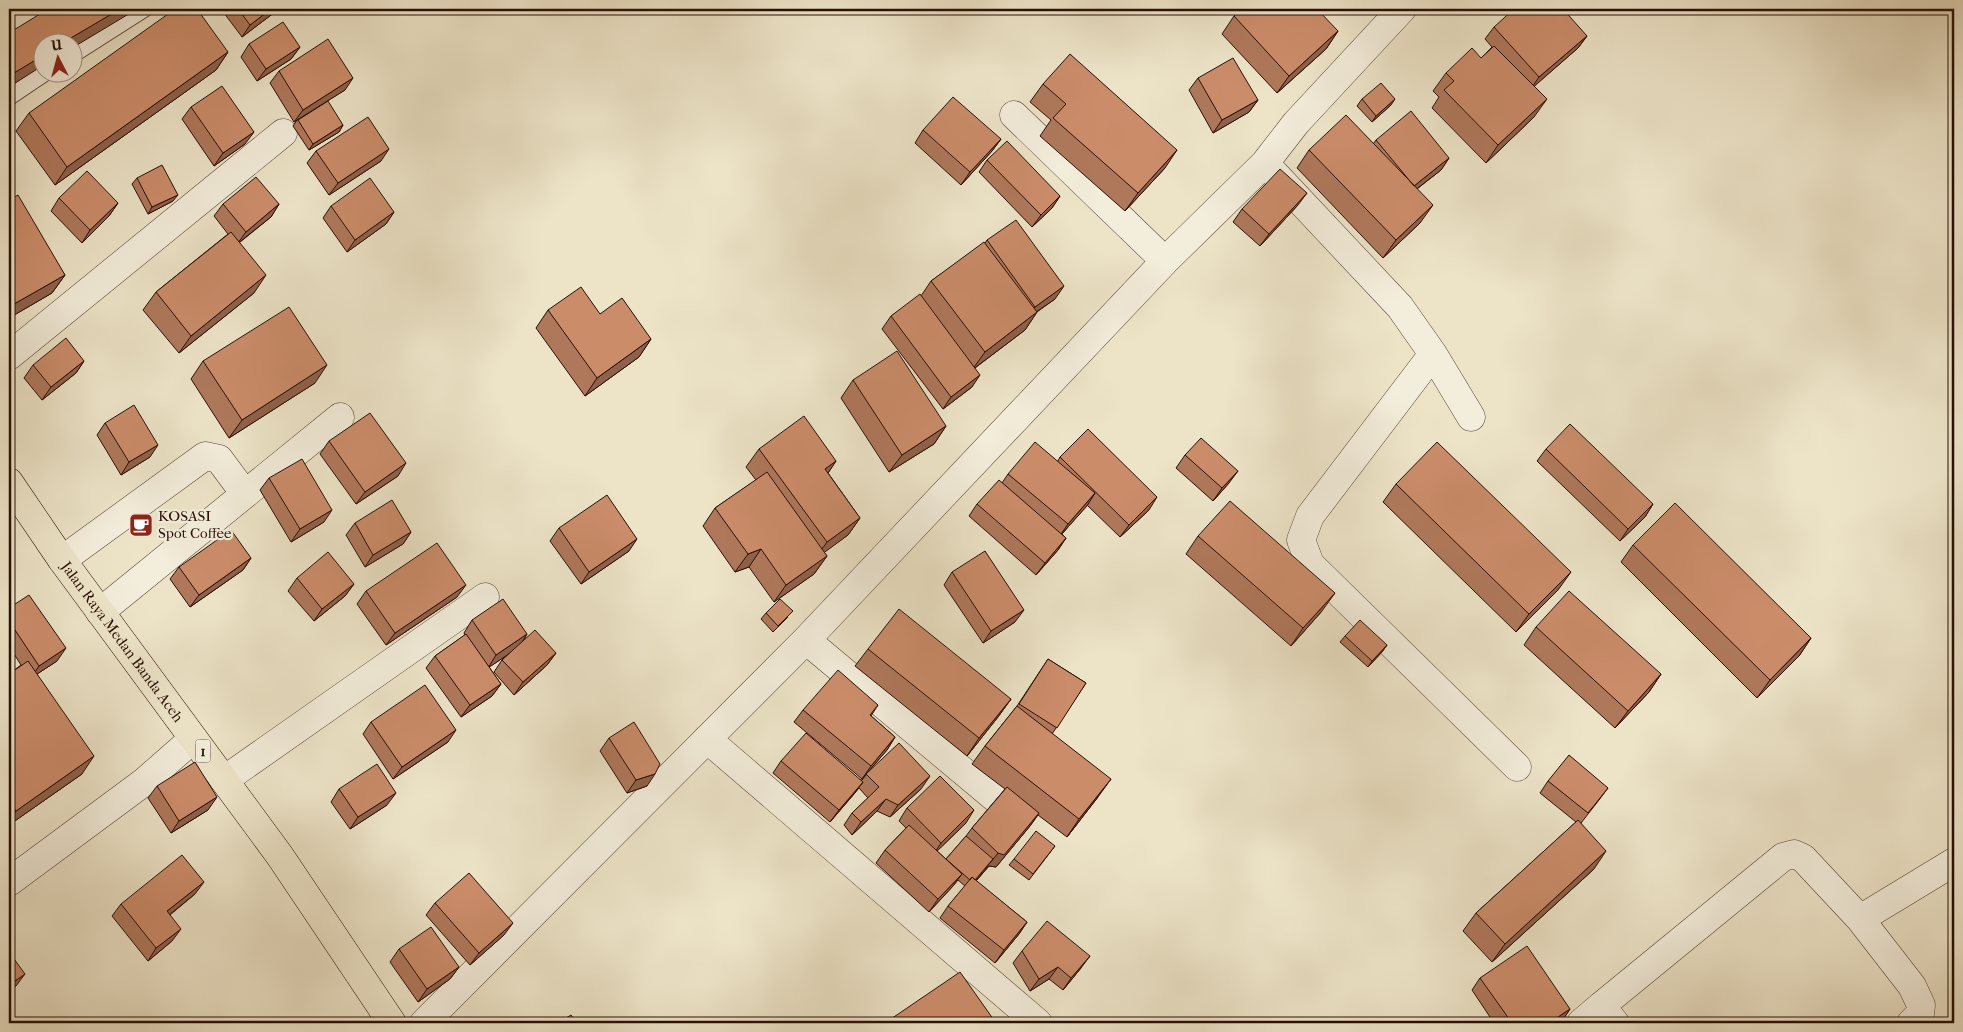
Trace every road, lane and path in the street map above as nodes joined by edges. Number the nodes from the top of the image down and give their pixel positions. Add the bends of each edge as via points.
1 (144, 9) edge
2 (1402, 9) edge
3 (82, 49) edge
4 (32, 81) edge
5 (9, 97) edge
6 (1014, 115) dead end
7 (283, 133) dead end
8 (1265, 164) junction
9 (1165, 261) junction
10 (1433, 354) junction
11 (9, 356) edge
12 (1471, 416) dead end
13 (340, 417) dead end
14 (9, 482) edge
15 (245, 494) junction
16 (62, 560) junction
17 (485, 596) dead end
18 (100, 612) junction
19 (806, 640) junction
20 (193, 739) junction
21 (707, 739) junction
22 (1517, 767) dead end
23 (224, 780) junction
24 (994, 797) dead end
25 (1954, 862) edge
26 (9, 882) edge
27 (1860, 919) junction
28 (1599, 1018) edge
29 (1919, 1020) edge
30 (392, 1023) edge
31 (424, 1023) edge
32 (1038, 1023) edge

1 - 3 lane
2 - 8 street via 1296,124
4 - 5 lane
6 - 9 street
7 - 11 street
8 - 9 street
8 - 10 street via 1400,307
9 - 19 street
10 - 12 street
10 - 22 street via 1310,516 1300,540 1310,564
13 - 15 street
14 - 16 highway, Jalan Raya Medan Banda Aceh / 1
15 - 16 street via 219,459 205,456
15 - 18 street
16 - 18 highway, Jalan Raya Medan Banda Aceh / 1
17 - 23 street
18 - 20 highway, Jalan Raya Medan Banda Aceh / 1
19 - 21 street
19 - 24 street
20 - 23 highway, Jalan Raya Medan Banda Aceh / 1
20 - 26 street via 144,782
21 - 31 street
21 - 32 street
23 - 30 highway, Jalan Raya Medan Banda Aceh / 1 via 280,856
25 - 27 street
27 - 28 street via 1803,858 1788,855
27 - 29 street via 1918,995 1921,1005

